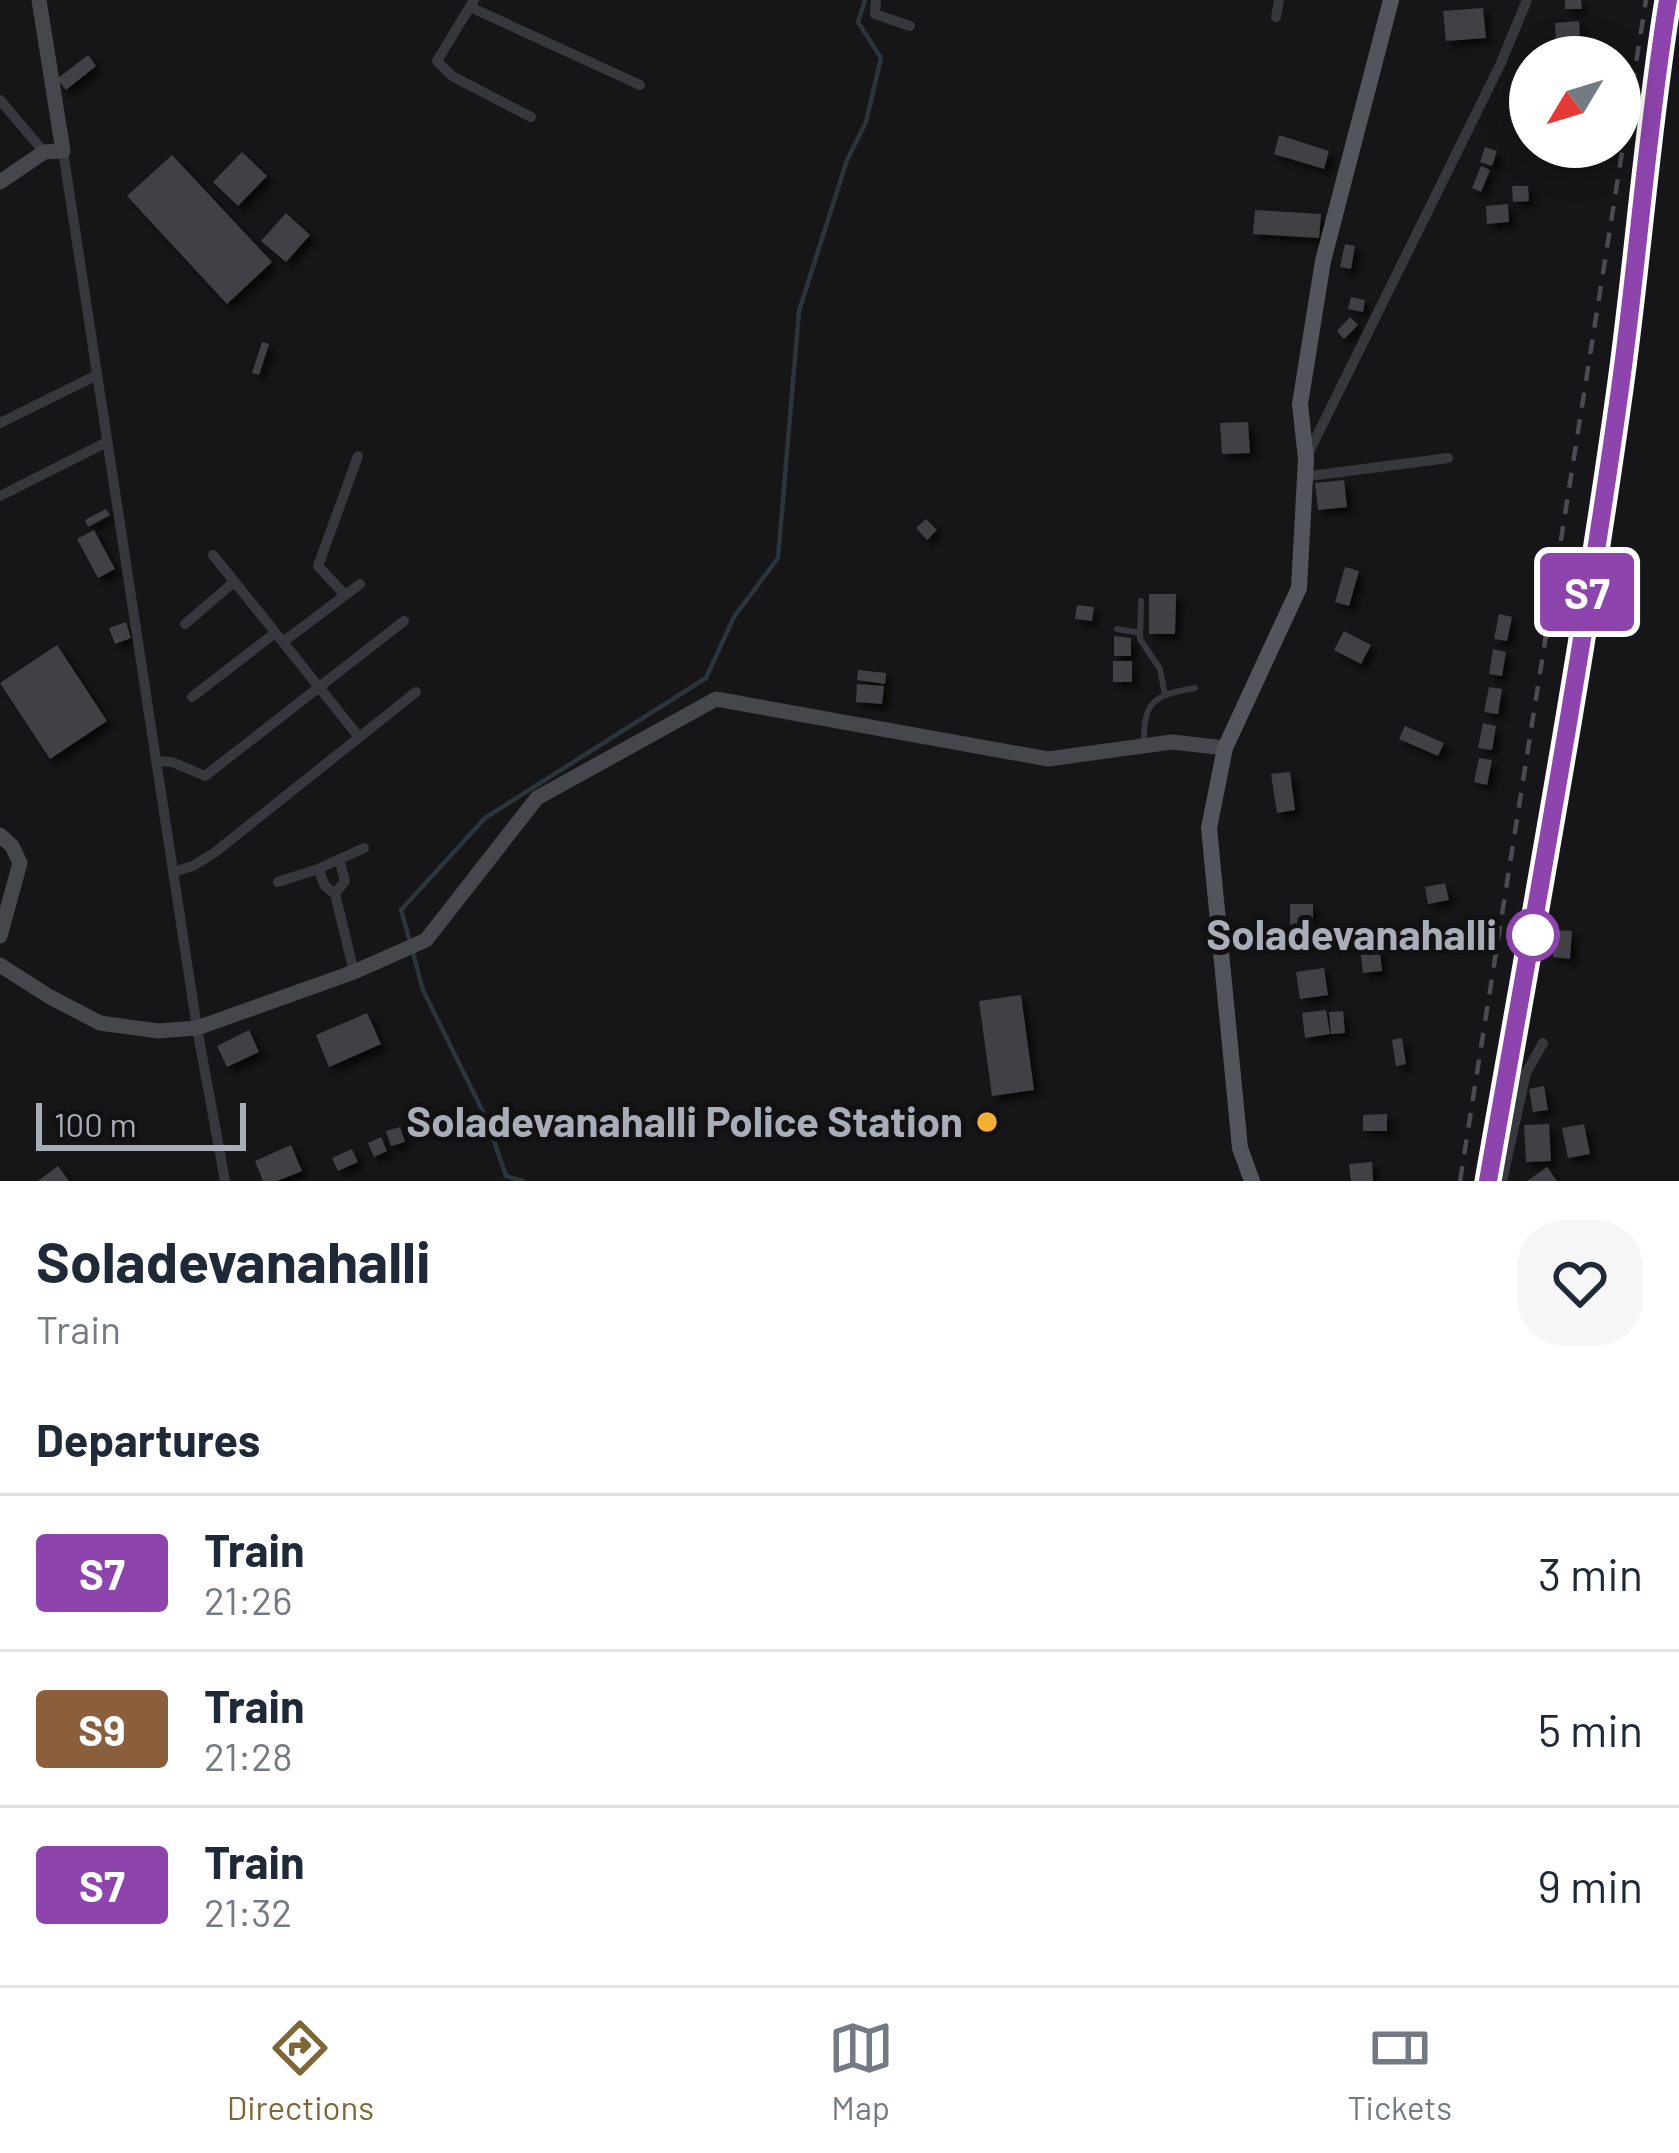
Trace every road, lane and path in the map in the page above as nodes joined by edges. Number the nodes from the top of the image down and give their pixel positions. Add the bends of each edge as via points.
1 (39, 0) edge
2 (876, 0) edge
3 (1279, 0) edge
4 (1391, 0) edge
5 (1527, 0) edge
6 (472, 4) edge
7 (1276, 17) dead end
8 (910, 26) dead end
9 (640, 85) dead end
10 (0, 100) edge
11 (531, 117) dead end
12 (63, 151) junction
13 (44, 152) junction
14 (0, 182) edge
15 (97, 374) junction
16 (0, 423) edge
17 (107, 442) junction
18 (358, 456) dead end
19 (1448, 458) dead end
20 (1304, 468) junction
21 (0, 496) edge
22 (213, 555) dead end
23 (234, 582) junction
24 (360, 584) dead end
25 (345, 595) junction
26 (1141, 601) dead end
27 (404, 621) dead end
28 (185, 624) dead end
29 (1117, 629) dead end
30 (1141, 634) junction
31 (279, 638) junction
32 (317, 686) junction
33 (1195, 688) dead end
34 (416, 692) dead end
35 (1165, 695) junction
36 (192, 697) dead end
37 (358, 737) junction
38 (1144, 747) junction
39 (1225, 748) junction
40 (156, 761) junction
41 (0, 836) edge
42 (364, 848) dead end
43 (339, 860) junction
44 (318, 869) junction
45 (173, 872) junction
46 (278, 882) dead end
47 (335, 894) junction
48 (0, 936) edge
49 (0, 964) edge
50 (354, 972) junction
51 (197, 1028) junction
52 (1543, 1043) dead end
53 (225, 1181) edge
54 (1252, 1181) edge
55 (1502, 1181) edge

1 - 12 street
2 - 8 street via 874,14
3 - 7 street
4 - 20 main road via 1323,261 1300,404
5 - 20 street
6 - 9 street
6 - 11 street via 437,61
10 - 13 street
12 - 13 street
12 - 15 street
13 - 14 street
15 - 16 street
15 - 17 street
17 - 21 street
17 - 40 street
18 - 25 street via 318,566
19 - 20 street
20 - 39 main road via 1299,588
22 - 23 street
23 - 28 street
23 - 31 street
24 - 25 street
25 - 31 street
26 - 30 lane
27 - 32 street
29 - 30 lane
30 - 35 lane
31 - 32 street
31 - 36 street
32 - 37 street
32 - 40 street via 205,776
33 - 35 lane
34 - 37 street
35 - 38 lane via 1144,714
37 - 45 street via 214,853
38 - 39 street
38 - 50 street via 1048,759 716,699 537,798 420,944
39 - 54 main road via 1209,828 1240,1148
40 - 45 street
41 - 48 street via 20,863
42 - 43 street
43 - 44 street
43 - 47 street via 345,881
44 - 46 street
44 - 47 street
45 - 51 street
47 - 50 street
49 - 51 street via 100,1023
50 - 51 street
51 - 53 street
52 - 55 street via 1526,1073

